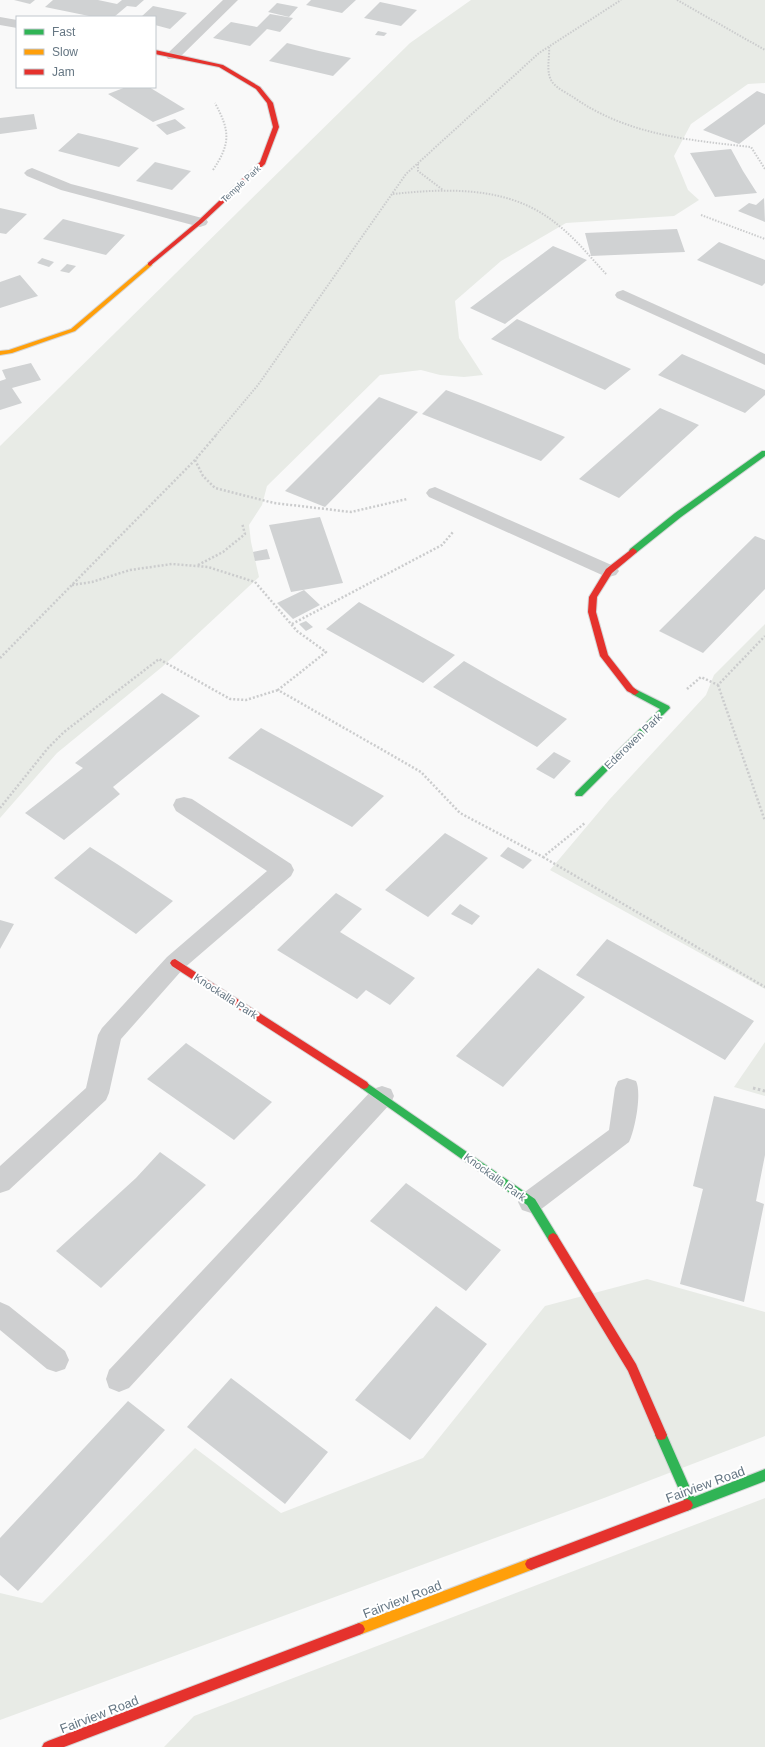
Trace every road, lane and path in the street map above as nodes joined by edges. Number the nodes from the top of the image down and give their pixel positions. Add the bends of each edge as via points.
1 (231, 0) edge
2 (622, 0) edge
3 (677, 0) edge
4 (0, 20) edge
5 (16, 24) edge
6 (548, 47) junction
7 (765, 50) edge
8 (156, 52) edge
9 (173, 56) junction
10 (418, 164) junction
11 (765, 169) edge
12 (32, 173) dead end
13 (443, 190) junction
14 (392, 194) junction
15 (701, 215) dead end
16 (200, 222) junction
17 (765, 239) edge
18 (623, 295) joint
19 (0, 353) edge
20 (765, 360) edge
21 (765, 453) edge
22 (195, 460) junction
23 (435, 493) joint
24 (472, 510) junction
25 (242, 523) dead end
26 (196, 566) junction
27 (609, 571) junction
28 (72, 585) junction
29 (292, 624) junction
30 (765, 636) edge
31 (0, 658) edge
32 (718, 685) junction
33 (278, 690) junction
34 (666, 708) junction
35 (579, 794) joint
36 (184, 805) dead end
37 (0, 808) edge
38 (765, 821) edge
39 (543, 857) junction
40 (175, 963) junction
41 (765, 987) edge
42 (627, 1088) dead end
43 (753, 1088) dead end
44 (765, 1091) edge
45 (382, 1096) junction
46 (0, 1182) edge
47 (531, 1202) junction
48 (0, 1314) edge
49 (56, 1360) dead end
50 (120, 1379) dead end
51 (765, 1475) edge
52 (691, 1503) junction
53 (54, 1746) edge

1 - 9 street
2 - 6 path
3 - 7 path
4 - 5 street
6 - 10 path
6 - 11 path via 550,54 547,67 554,83 590,109 635,127 673,138 751,147
8 - 9 street, Temple Park
9 - 16 street, Temple Park via 221,66 258,88 270,103 276,127 263,163
10 - 13 path via 418,171
10 - 14 path via 406,174
12 - 16 street via 66,187
13 - 14 path
13 - 18 path via 494,195 530,206 560,227 611,279
14 - 22 path via 258,385
15 - 17 path
16 - 19 street, Temple Park via 73,330 10,352
18 - 20 street
21 - 27 street, Ederowen Park via 678,515
22 - 23 path via 202,476 215,488 274,504 351,512
22 - 28 path
23 - 24 street
24 - 27 street
24 - 29 path via 442,546
25 - 26 path via 245,534 233,546 215,559
26 - 28 path via 172,564 130,570 92,582
26 - 29 path via 208,567 256,582
27 - 34 street, Ederowen Park via 593,596 592,612 604,656 630,689
28 - 31 path
29 - 33 path via 297,631 326,652
30 - 32 path
32 - 34 path via 701,677
32 - 38 path
33 - 37 path via 246,700 230,700 159,659 64,732
33 - 39 path via 421,772 460,813
34 - 35 street, Ederowen Park
35 - 39 path via 603,809
36 - 40 street via 283,870
39 - 41 path
40 - 45 street, Knockalla Park
40 - 46 street via 110,1035 97,1093
42 - 47 street via 620,1135
43 - 44 path
45 - 47 street, Knockalla Park
45 - 50 street
47 - 52 street, Knockalla Park via 632,1368
48 - 49 street
51 - 52 street, Fairview Road
52 - 53 street, Fairview Road

